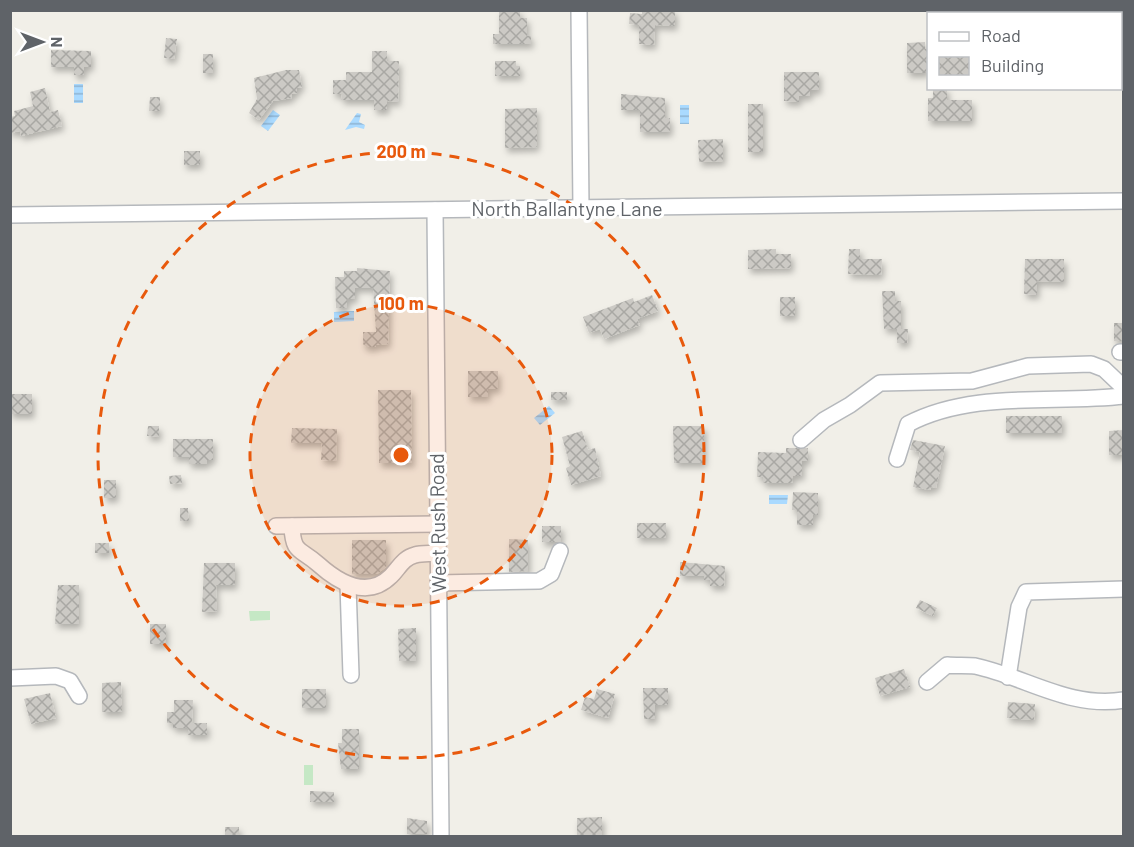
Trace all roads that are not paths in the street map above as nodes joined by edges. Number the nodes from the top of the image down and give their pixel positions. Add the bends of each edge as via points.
1 (579, 10) edge
2 (1124, 201) edge
3 (581, 209) junction
4 (435, 210) junction
5 (10, 215) edge
6 (1124, 388) edge
7 (1124, 396) edge
8 (801, 440) dead end
9 (897, 459) dead end
10 (438, 524) junction
11 (276, 526) dead end
12 (292, 526) junction
13 (560, 551) dead end
14 (438, 554) junction
15 (438, 583) junction
16 (348, 585) junction
17 (1124, 589) edge
18 (351, 675) dead end
19 (1008, 677) junction
20 (10, 678) edge
21 (927, 682) dead end
22 (79, 696) dead end
23 (1124, 700) edge
24 (441, 837) edge

1 - 3 street
2 - 3 street, North Ballantyne Lane
3 - 4 street, North Ballantyne Lane
4 - 5 street, North Ballantyne Lane
4 - 10 street, West Rush Road
6 - 8 street via 1104,369 1082,364 1028,366 972,381 879,383
7 - 9 street via 964,405 928,413 908,424
10 - 12 street
10 - 14 street, West Rush Road
11 - 12 street
12 - 16 street via 300,554
13 - 15 street via 551,574 539,581
14 - 15 street, West Rush Road
14 - 16 street via 409,558 378,586
15 - 24 street, West Rush Road
16 - 18 street
17 - 19 street via 1026,592 1018,607
19 - 21 street via 974,666 947,665
19 - 23 street via 1087,701
20 - 22 street via 56,676 70,681

